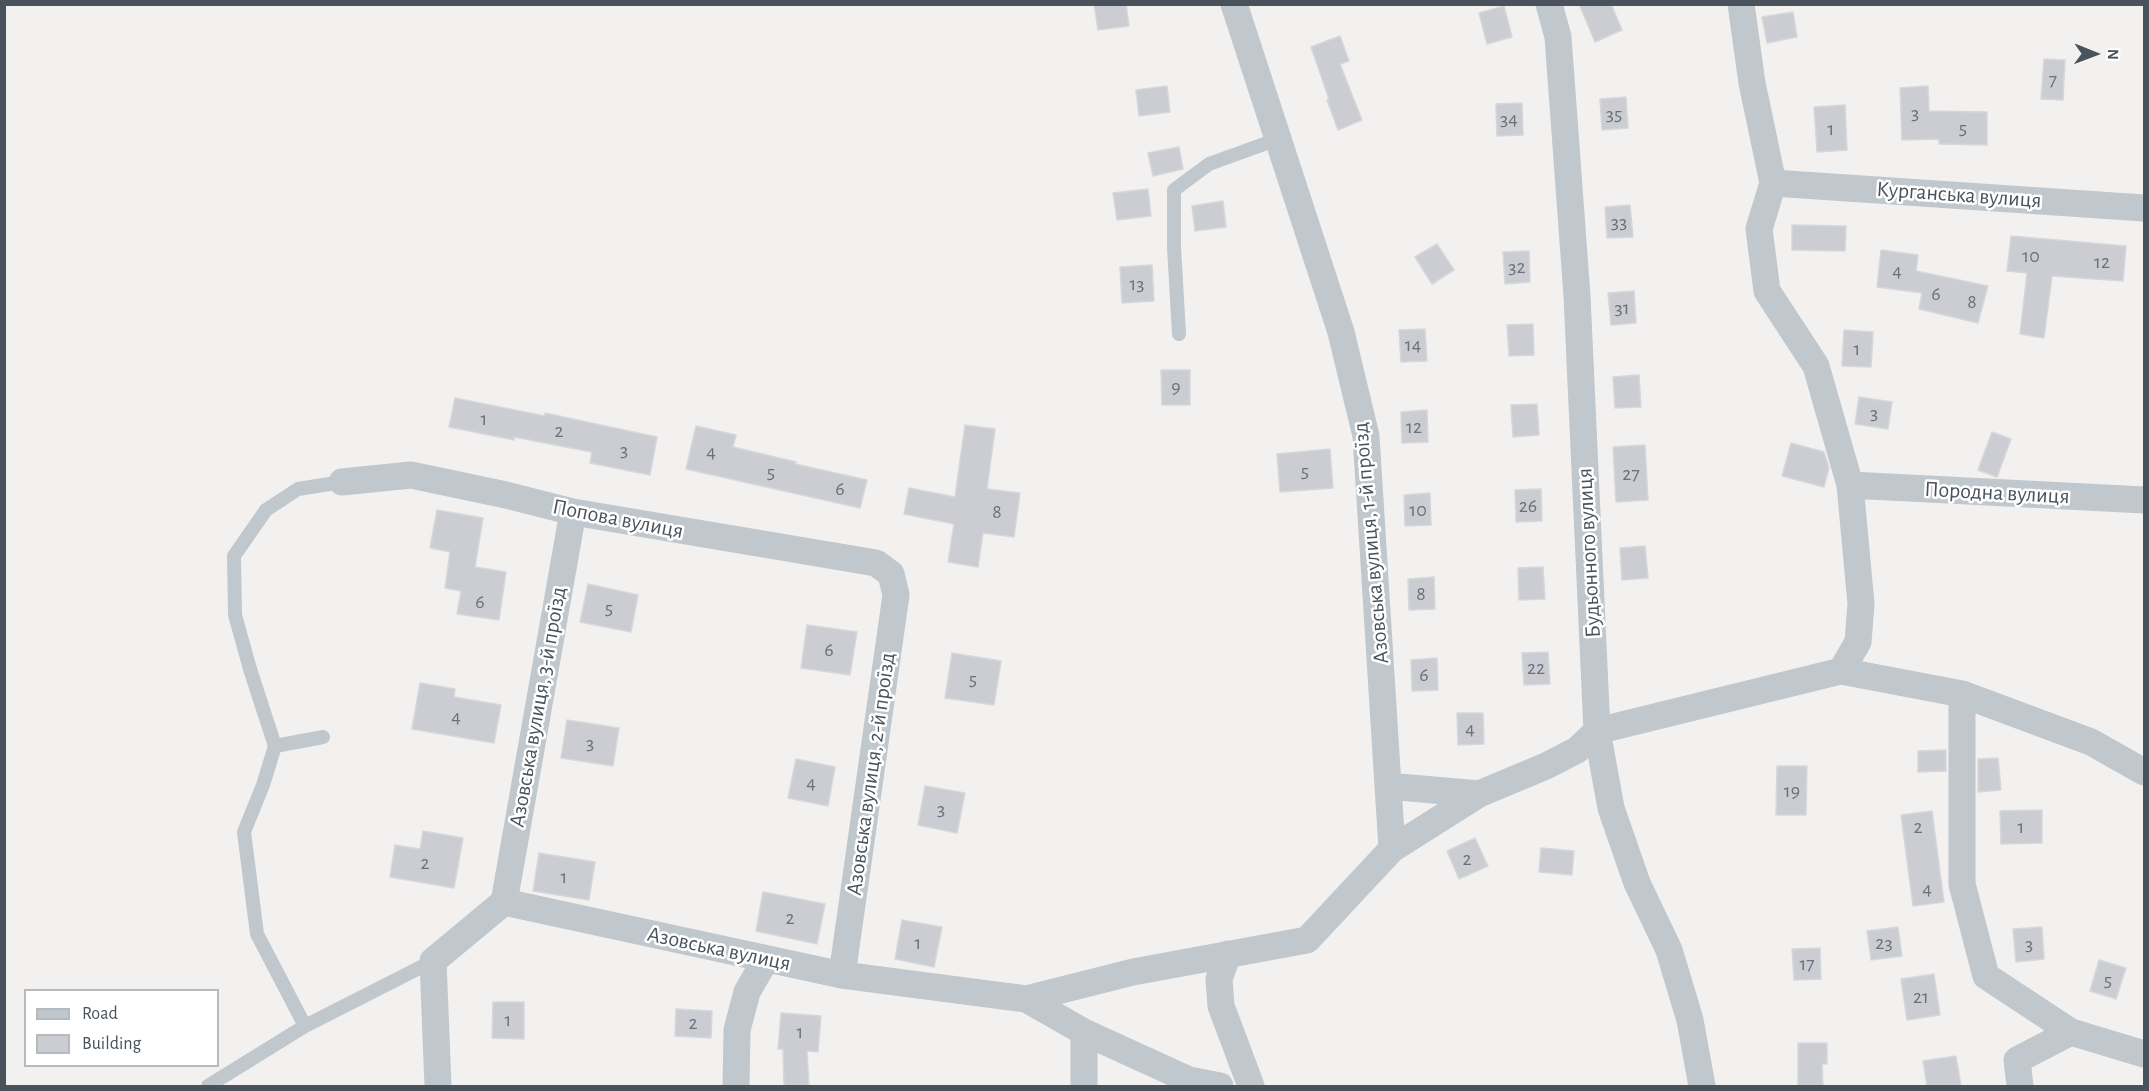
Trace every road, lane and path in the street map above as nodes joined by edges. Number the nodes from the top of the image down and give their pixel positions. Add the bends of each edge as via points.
1 (1234, 4) edge
2 (1549, 4) edge
3 (1741, 4) edge
4 (1278, 139) junction
5 (1773, 183) junction
6 (2145, 208) edge
7 (1179, 334) dead end
8 (342, 482) joint
9 (1850, 485) junction
10 (2145, 500) edge
11 (573, 512) junction
12 (891, 574) joint
13 (1840, 671) junction
14 (1962, 694) junction
15 (1597, 731) junction
16 (323, 737) dead end
17 (275, 746) junction
18 (2145, 772) edge
19 (1388, 786) junction
20 (1479, 794) junction
21 (1392, 849) junction
22 (504, 902) junction
23 (1228, 954) junction
24 (766, 959) junction
25 (433, 961) junction
26 (842, 975) junction
27 (1026, 999) junction
28 (305, 1026) junction
29 (1084, 1032) junction
30 (2071, 1032) junction
31 (2145, 1054) edge
32 (208, 1086) edge
33 (438, 1086) edge
34 (736, 1086) edge
35 (1084, 1086) edge
36 (1220, 1086) edge
37 (1251, 1086) edge
38 (1702, 1086) edge
39 (2020, 1086) edge

1 - 4 street, Азовська вулиця, 1-й проїзд
2 - 15 street, Будьонного вулиця via 1558,37 1577,284
3 - 5 street via 1752,83
4 - 7 lane via 1209,164 1174,190
4 - 19 street, Азовська вулиця, 1-й проїзд via 1341,332 1366,436
5 - 6 street, Курганська вулиця
5 - 9 street via 1759,229 1767,291 1816,366
8 - 11 street, Попова вулиця via 411,475
8 - 17 lane via 298,489 266,510 234,556 235,615
9 - 10 street, Породна вулиця
9 - 13 street via 1861,604 1858,642
11 - 12 street, Попова вулиця via 876,563
11 - 22 street, Азовська вулиця, 3-й проїзд
12 - 26 street, Азовська вулиця, 2-й проїзд via 896,595
13 - 14 street
13 - 15 street
14 - 18 street via 2091,742
14 - 30 street via 1962,884 1986,976
15 - 20 street via 1577,750
15 - 38 street, Будьонного вулиця via 1611,808 1637,884 1669,950 1690,1020
16 - 17 lane
17 - 28 lane via 244,832 258,934
19 - 20 street
19 - 21 street, Азовська вулиця, 1-й проїзд
20 - 21 street
21 - 23 street via 1307,940
22 - 24 street, Азовська вулиця
22 - 25 street
23 - 27 street via 1132,972
23 - 37 street via 1219,979 1221,1006
24 - 26 street, Азовська вулиця
24 - 34 street via 747,992 737,1030
25 - 28 lane
25 - 33 street
26 - 27 street, Азовська вулиця
27 - 29 street
28 - 32 lane
29 - 35 street
29 - 36 street via 1189,1080
30 - 31 street
30 - 39 street via 2017,1060

